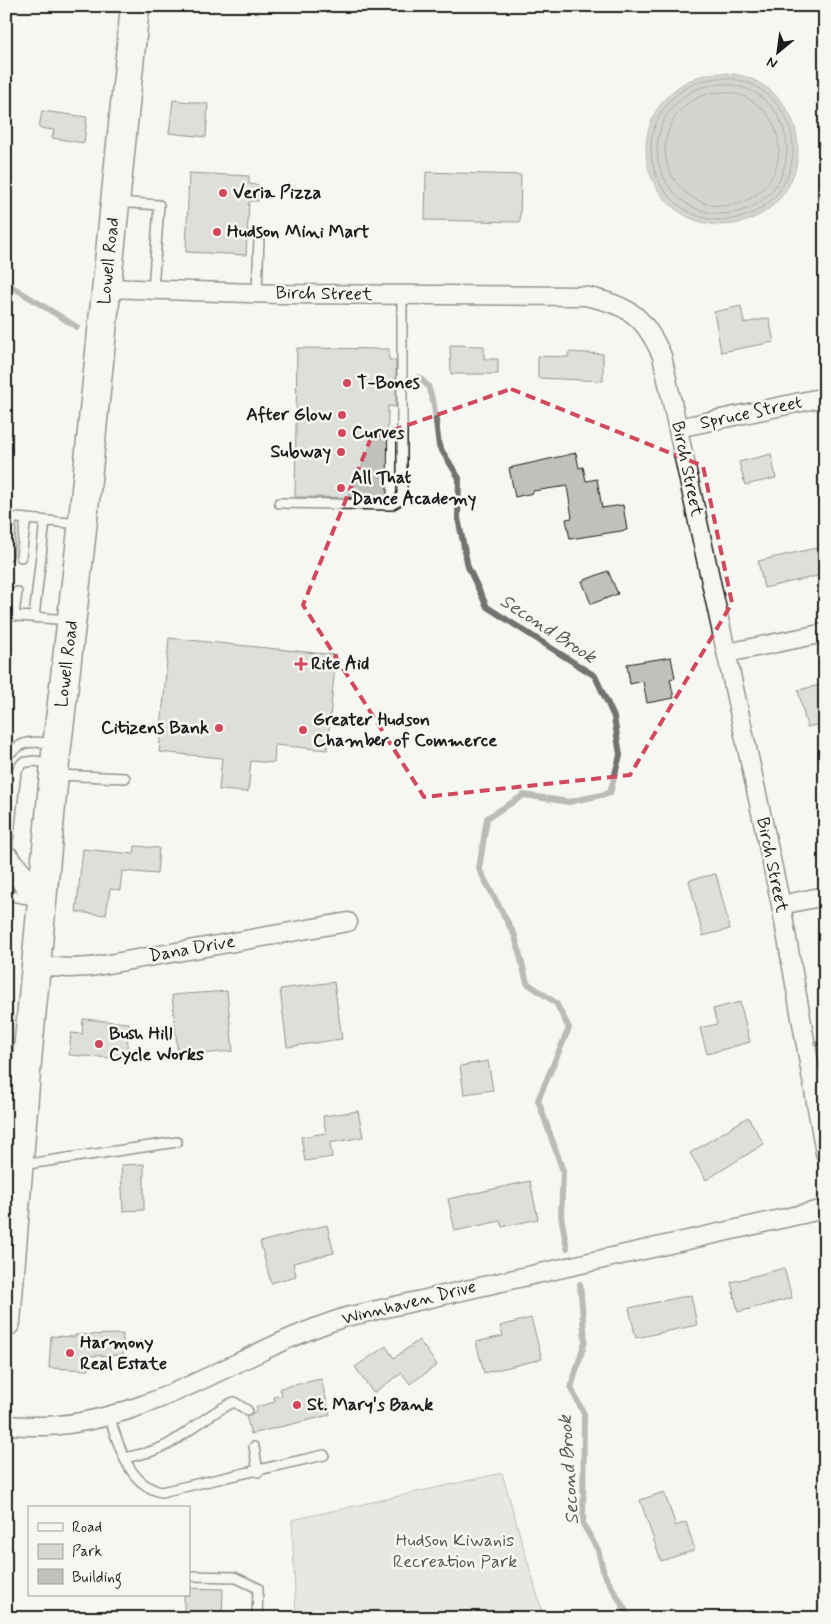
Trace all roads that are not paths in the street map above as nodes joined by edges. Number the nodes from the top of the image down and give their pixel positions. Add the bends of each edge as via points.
1 (136, 6) edge
2 (116, 202) junction
3 (259, 238) dead end
4 (106, 288) junction
5 (153, 290) junction
6 (257, 293) junction
7 (402, 295) junction
8 (825, 397) edge
9 (678, 428) junction
10 (279, 503) dead end
11 (9, 518) edge
12 (26, 519) junction
13 (45, 521) junction
14 (83, 524) junction
15 (8, 555) dead end
16 (21, 557) dead end
17 (17, 592) dead end
18 (10, 615) edge
19 (34, 617) junction
20 (72, 620) junction
21 (825, 633) edge
22 (727, 654) junction
23 (6, 757) edge
24 (56, 761) junction
25 (125, 778) dead end
26 (6, 859) edge
27 (6, 895) edge
28 (825, 896) edge
29 (42, 901) junction
30 (781, 905) junction
31 (348, 922) dead end
32 (36, 966) junction
33 (16, 1087) edge
34 (177, 1142) dead end
35 (825, 1153) edge
36 (19, 1166) junction
37 (825, 1209) edge
38 (6, 1322) edge
39 (247, 1410) dead end
40 (108, 1416) junction
41 (6, 1425) edge
42 (254, 1447) dead end
43 (324, 1455) dead end
44 (125, 1458) junction
45 (258, 1472) junction
46 (190, 1576) edge
47 (257, 1618) edge

1 - 2 main road, Lowell Road
2 - 4 main road, Lowell Road
2 - 5 lane via 159,205
3 - 6 lane
4 - 5 street, Birch Street
4 - 14 main road, Lowell Road
5 - 6 street, Birch Street
6 - 7 street, Birch Street
7 - 9 street, Birch Street via 585,296 610,301 633,313 651,332 662,356
7 - 10 lane via 402,494 398,502 391,505
8 - 9 street, Spruce Street
9 - 22 street, Birch Street
11 - 12 lane
11 - 15 lane
12 - 13 lane
12 - 16 lane
13 - 14 lane
13 - 19 lane
14 - 20 main road, Lowell Road
17 - 18 lane
18 - 19 lane
19 - 20 lane
20 - 24 main road, Lowell Road
21 - 22 street
22 - 30 street, Birch Street
23 - 24 lane via 17,746 30,741
24 - 25 lane
24 - 26 lane via 22,763 16,772
24 - 29 main road, Lowell Road
26 - 29 street
27 - 29 lane
28 - 30 street
29 - 32 main road, Lowell Road
30 - 35 street, Birch Street
31 - 32 street, Dana Drive via 91,967
32 - 33 main road, Lowell Road
33 - 36 main road, Lowell Road
34 - 36 lane
36 - 38 main road, Lowell Road
37 - 40 street, Winnhaven Drive via 346,1317 280,1341 187,1386
39 - 44 lane via 234,1402 171,1443
40 - 41 street, Winnhaven Drive via 59,1425
40 - 44 lane
42 - 45 lane
43 - 45 lane
44 - 45 lane via 141,1483 161,1492
46 - 47 lane via 234,1577 258,1588

